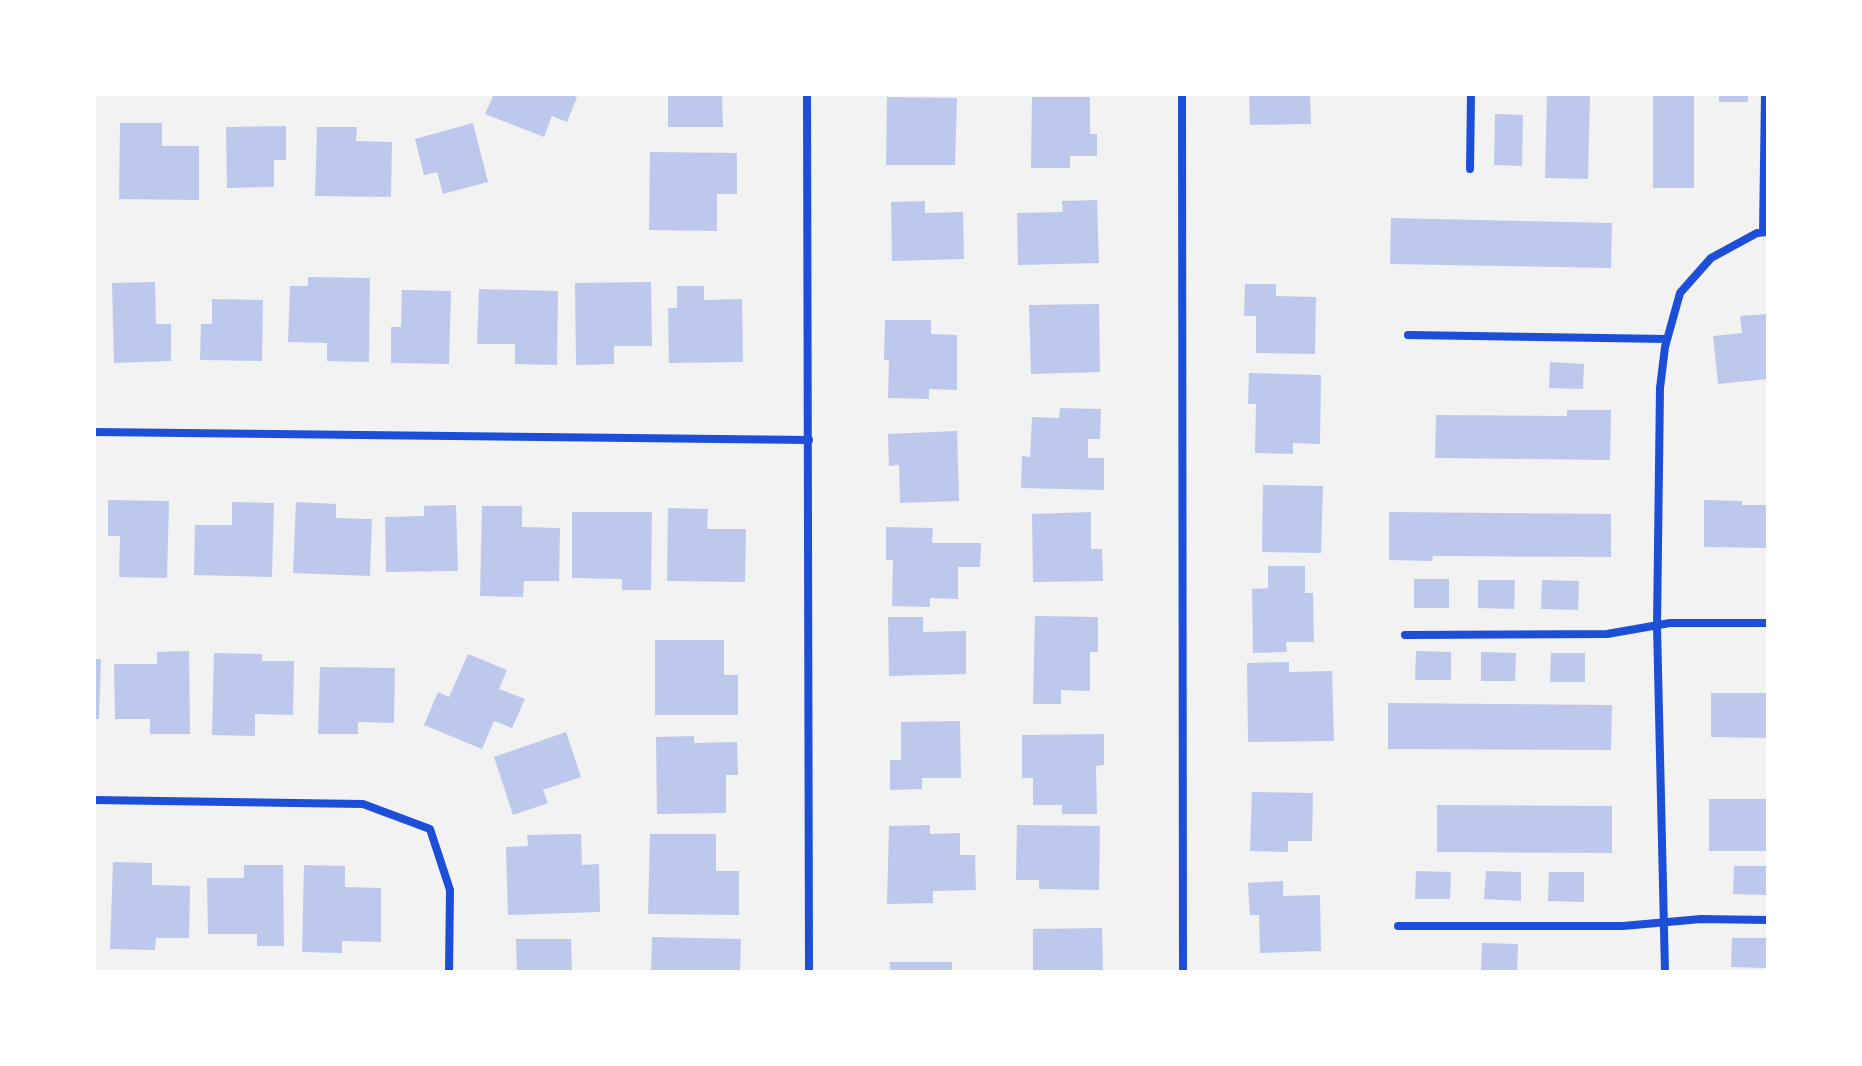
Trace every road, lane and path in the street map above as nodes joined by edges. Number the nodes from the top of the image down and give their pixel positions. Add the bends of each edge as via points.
1 (807, 94) edge
2 (1182, 94) edge
3 (1471, 94) edge
4 (1765, 94) edge
5 (1470, 169) dead end
6 (1766, 232) edge
7 (1408, 335) dead end
8 (1667, 339) junction
9 (94, 432) edge
10 (809, 440) junction
11 (1768, 623) edge
12 (1657, 626) junction
13 (1405, 635) dead end
14 (94, 800) edge
15 (1768, 920) edge
16 (1665, 923) junction
17 (1398, 926) dead end
18 (449, 972) edge
19 (809, 972) edge
20 (1183, 972) edge
21 (1665, 972) edge

1 - 10 street
2 - 20 street
3 - 5 street
4 - 6 street
6 - 8 street via 1711,258 1680,293
7 - 8 street
8 - 12 street via 1660,388
9 - 10 street
10 - 19 street
11 - 12 street
12 - 13 street via 1607,634
12 - 16 street
14 - 18 street via 363,804 430,829 450,890
15 - 16 street
16 - 17 street
16 - 21 street

